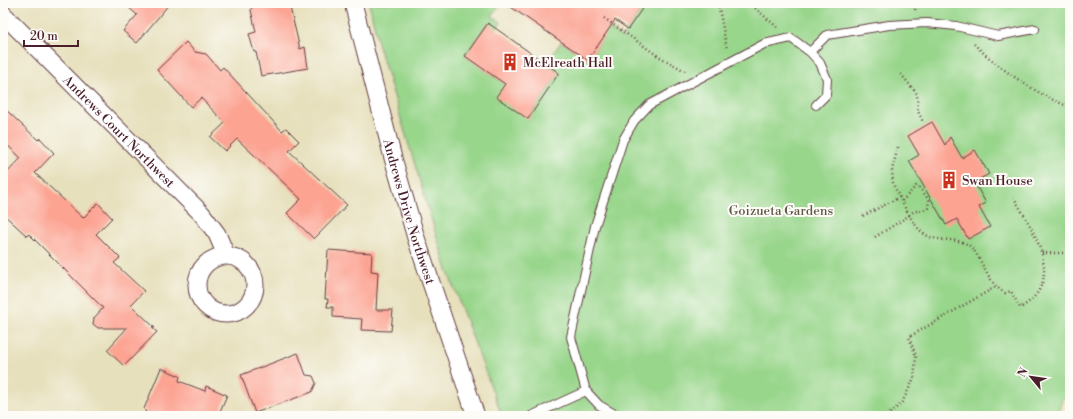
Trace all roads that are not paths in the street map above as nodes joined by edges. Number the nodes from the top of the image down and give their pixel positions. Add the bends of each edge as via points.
1 (353, 3) edge
2 (3, 14) edge
3 (1035, 29) dead end
4 (810, 52) junction
5 (816, 105) dead end
6 (226, 255) dead end
7 (586, 391) junction
8 (476, 416) edge
9 (531, 416) edge
10 (618, 416) edge

1 - 8 street, Andrews Drive Northwest via 416,238
2 - 6 street, Andrews Court Northwest via 202,214 217,234
3 - 4 lane via 998,36 956,26 889,25 827,35
4 - 5 lane via 820,63 827,79 826,95
4 - 7 lane via 791,38 764,44 649,105 634,121 623,140 596,226 571,337
7 - 9 lane
7 - 10 lane via 599,405

